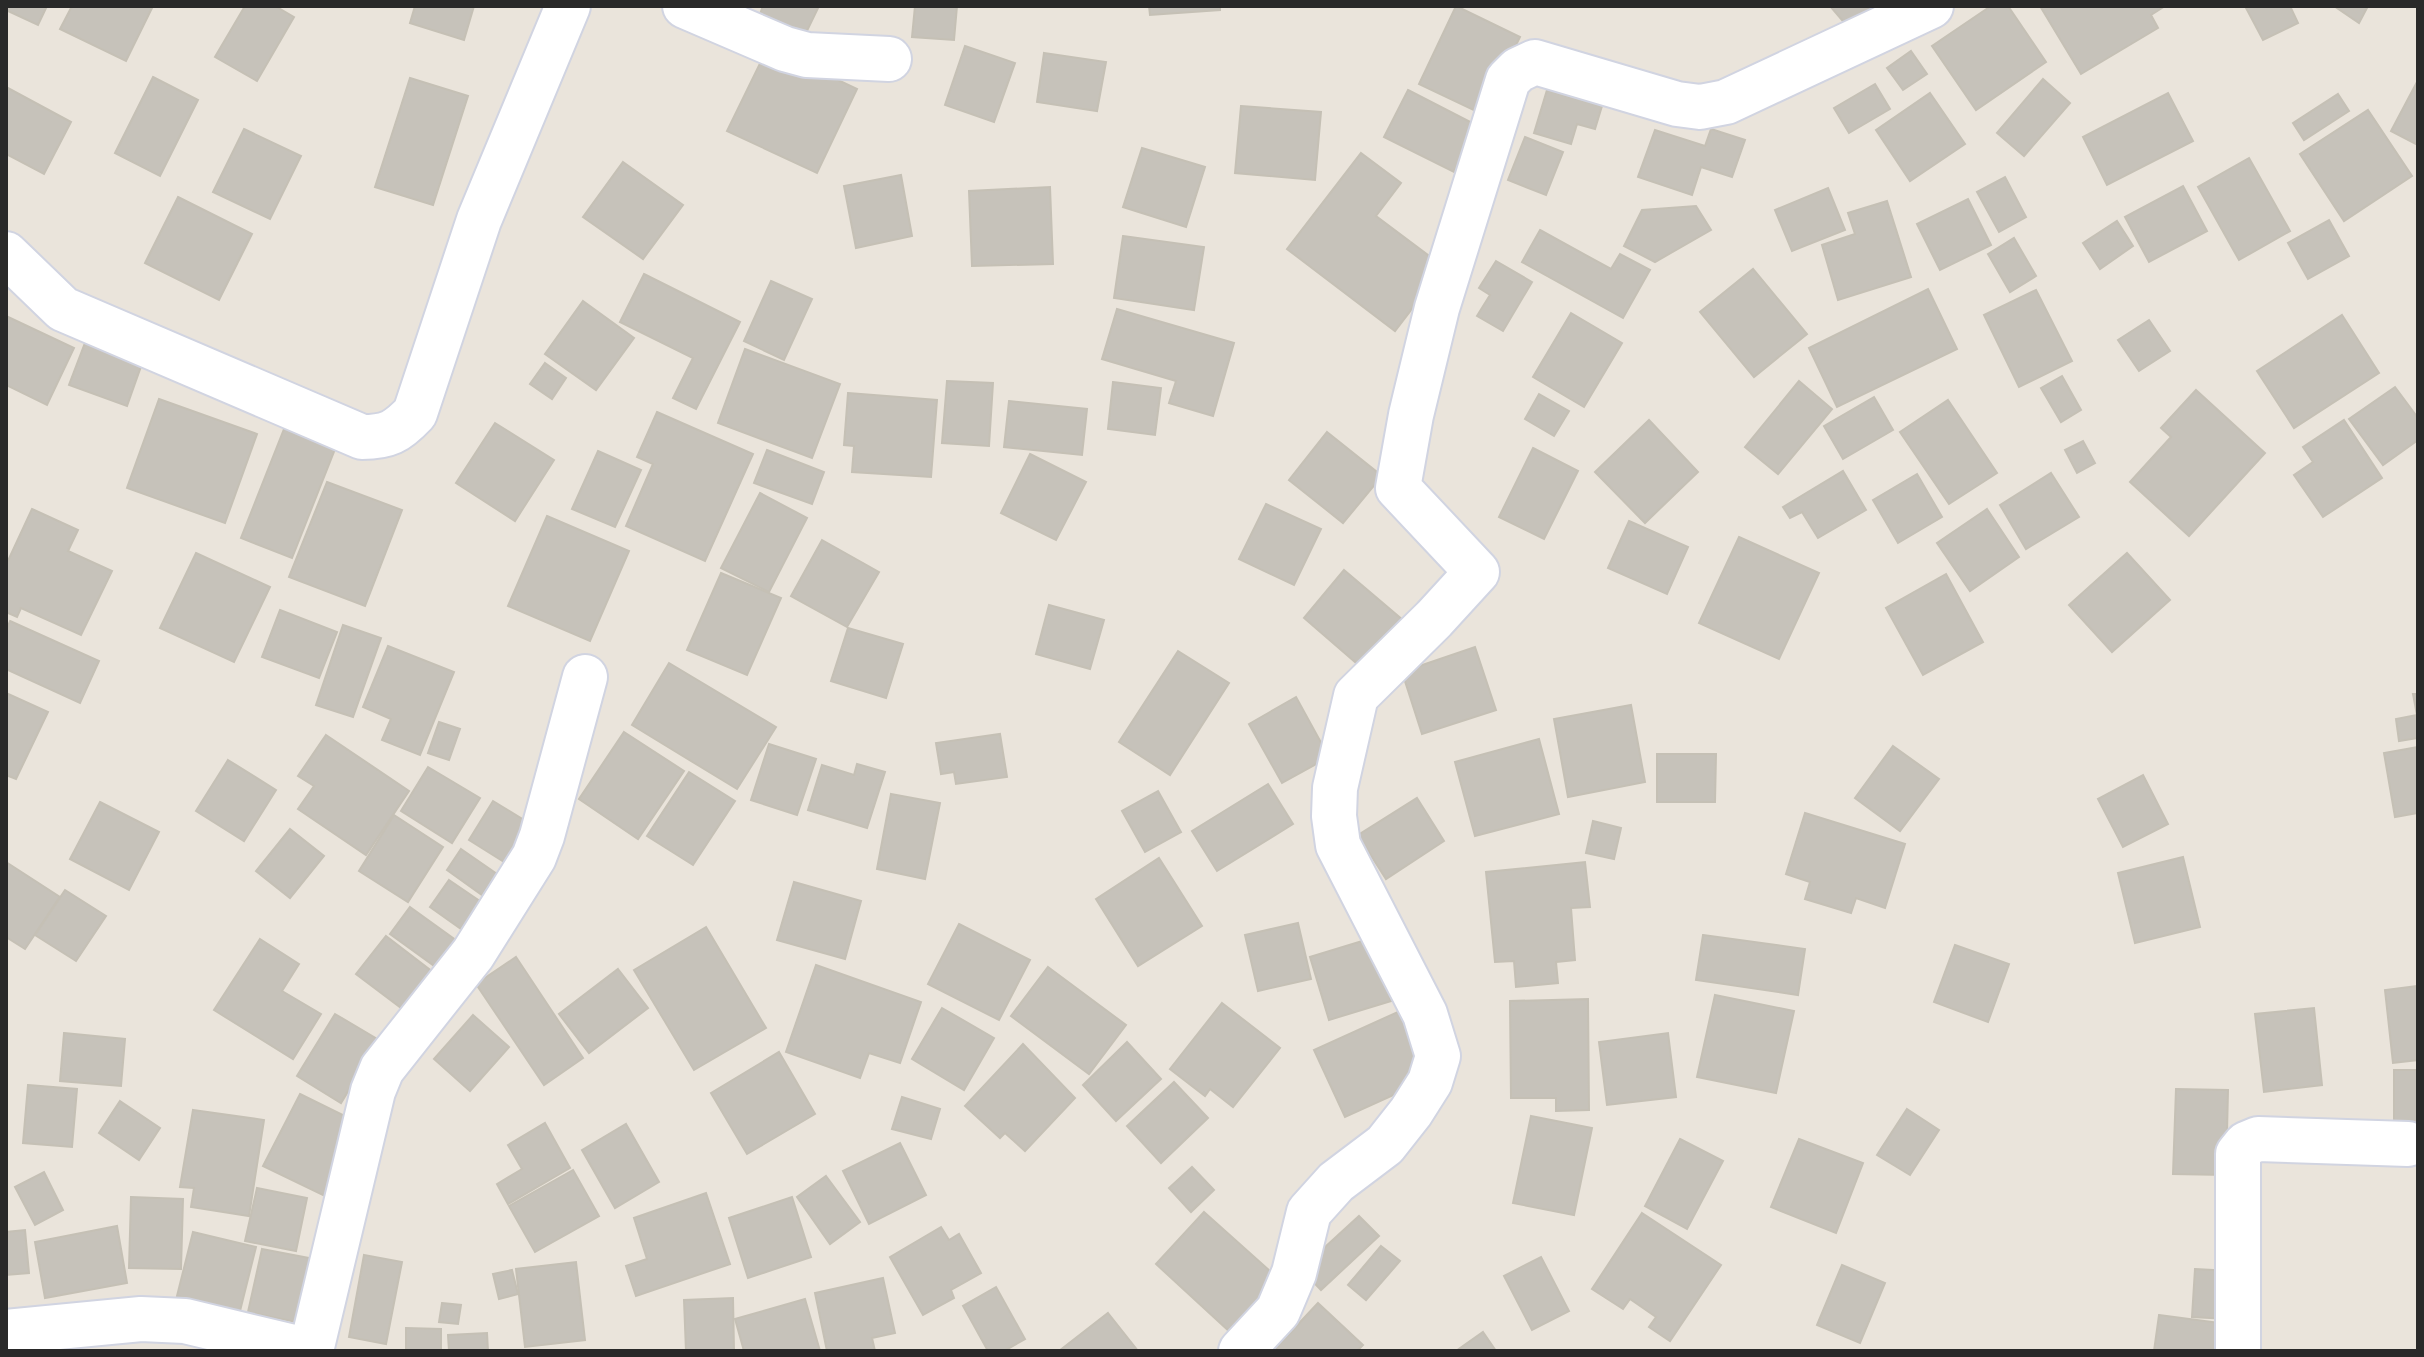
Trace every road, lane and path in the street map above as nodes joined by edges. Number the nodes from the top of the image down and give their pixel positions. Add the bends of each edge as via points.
1 (568, 6) edge
2 (685, 6) edge
3 (1931, 6) edge
4 (889, 59) dead end
5 (6, 254) edge
6 (585, 677) dead end
7 (2408, 1144) dead end
8 (6, 1332) edge
9 (310, 1351) edge
10 (1241, 1351) edge
11 (2238, 1351) edge

1 - 5 street via 479,220 415,413 384,437 362,437 63,309
2 - 4 street via 807,55
3 - 10 street via 1726,102 1700,107 1535,62 1508,80 1437,308 1398,488 1477,572 1356,696 1335,788 1338,845 1425,1014 1438,1056 1430,1082 1385,1145 1336,1182 1309,1212 1278,1311
6 - 9 street via 534,857 465,964 382,1069 373,1091
7 - 11 street via 2258,1139 2246,1144 2238,1154
8 - 9 street via 141,1319 185,1321

